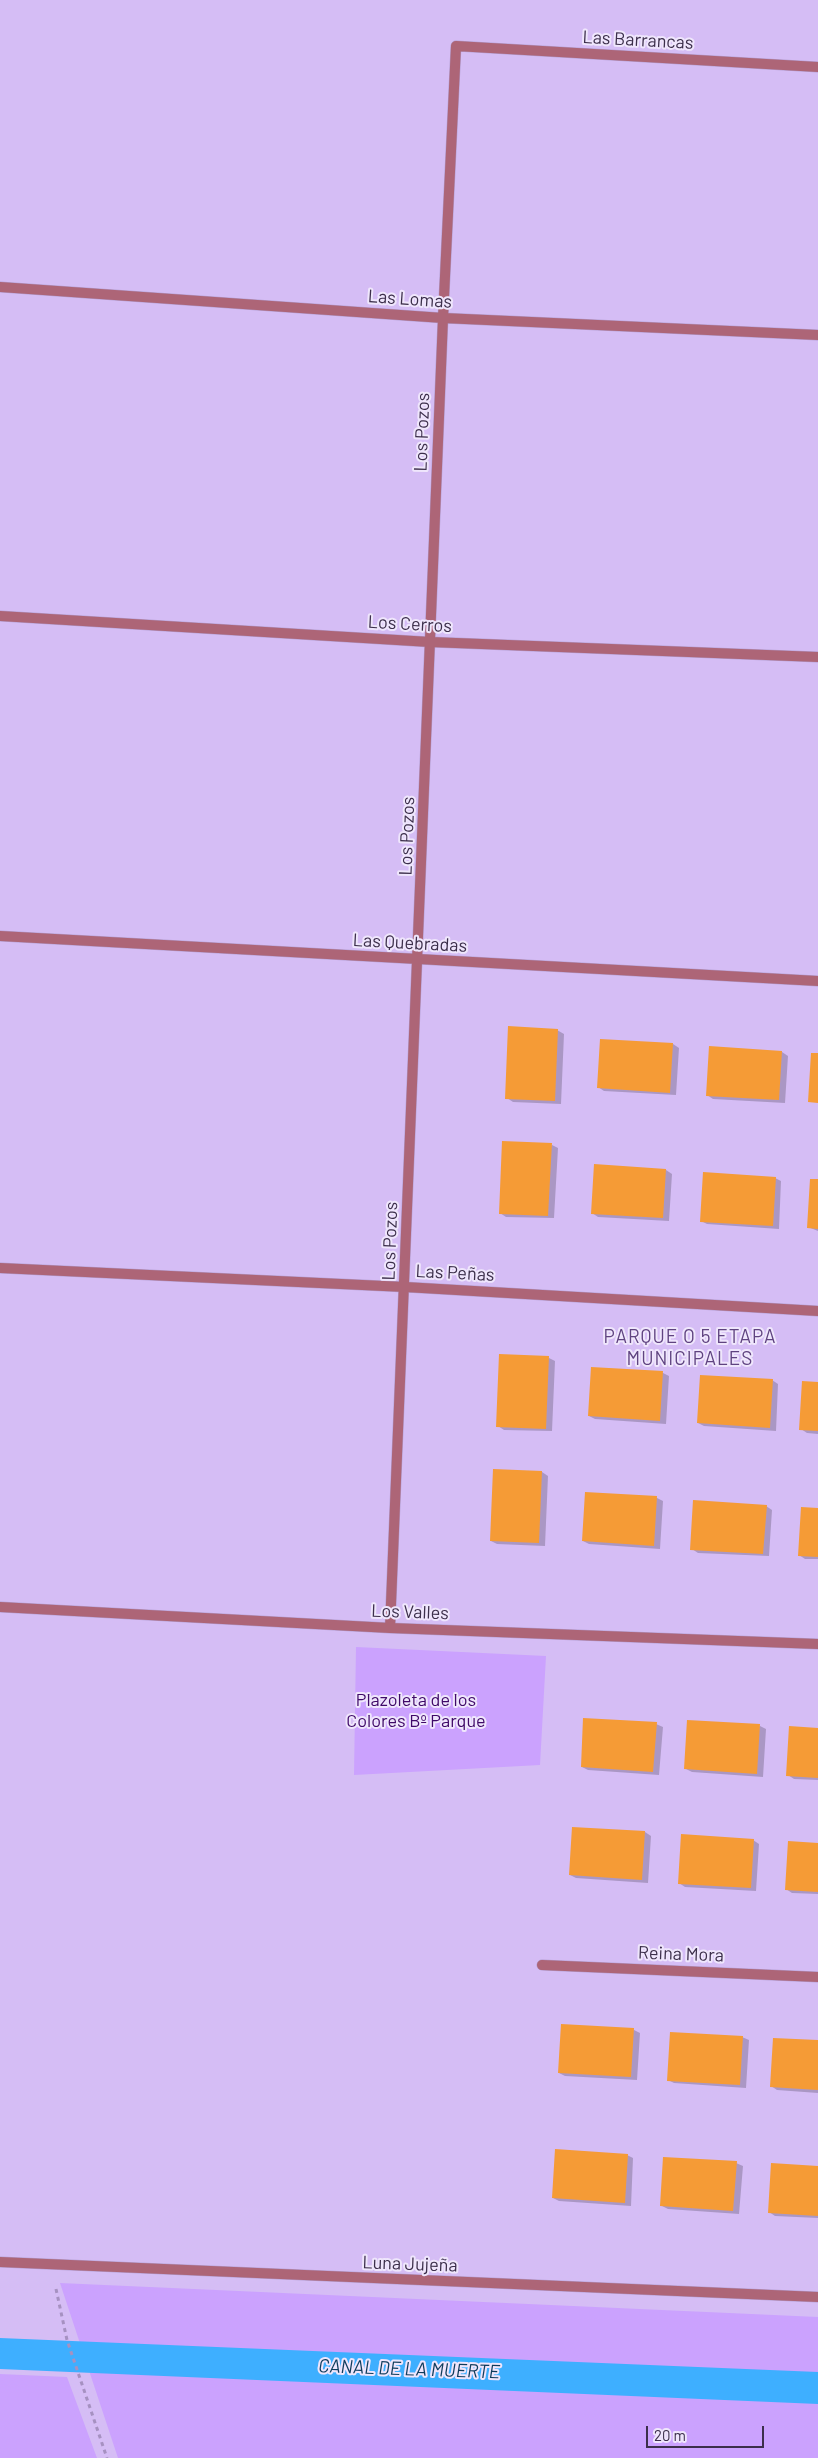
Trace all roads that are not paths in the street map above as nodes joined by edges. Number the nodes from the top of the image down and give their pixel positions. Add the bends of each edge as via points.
1 (456, 46) joint
2 (818, 67) edge
3 (0, 287) edge
4 (443, 318) junction
5 (818, 335) edge
6 (0, 616) edge
7 (430, 642) junction
8 (818, 657) edge
9 (0, 936) edge
10 (418, 960) junction
11 (818, 981) edge
12 (0, 1268) edge
13 (404, 1287) junction
14 (818, 1311) edge
15 (0, 1607) edge
16 (390, 1628) junction
17 (818, 1644) edge
18 (542, 1965) dead end
19 (818, 1977) edge
20 (0, 2262) edge
21 (818, 2298) edge

1 - 2 street, Las Barrancas
1 - 4 street, Los Pozos
3 - 4 street, Las Lomas
4 - 5 street, Las Lomas
4 - 7 street, Los Pozos
6 - 7 street, Los Cerros
7 - 8 street, Los Cerros
7 - 10 street, Los Pozos
9 - 10 street, Las Quebradas
10 - 11 street, Las Quebradas
10 - 13 street, Los Pozos
12 - 13 street, Las Peñas
13 - 14 street, Las Peñas
13 - 16 street, Los Pozos
15 - 16 street, Los Valles
16 - 17 street, Los Valles
18 - 19 street, Reina Mora
20 - 21 street, Luna Jujeña

